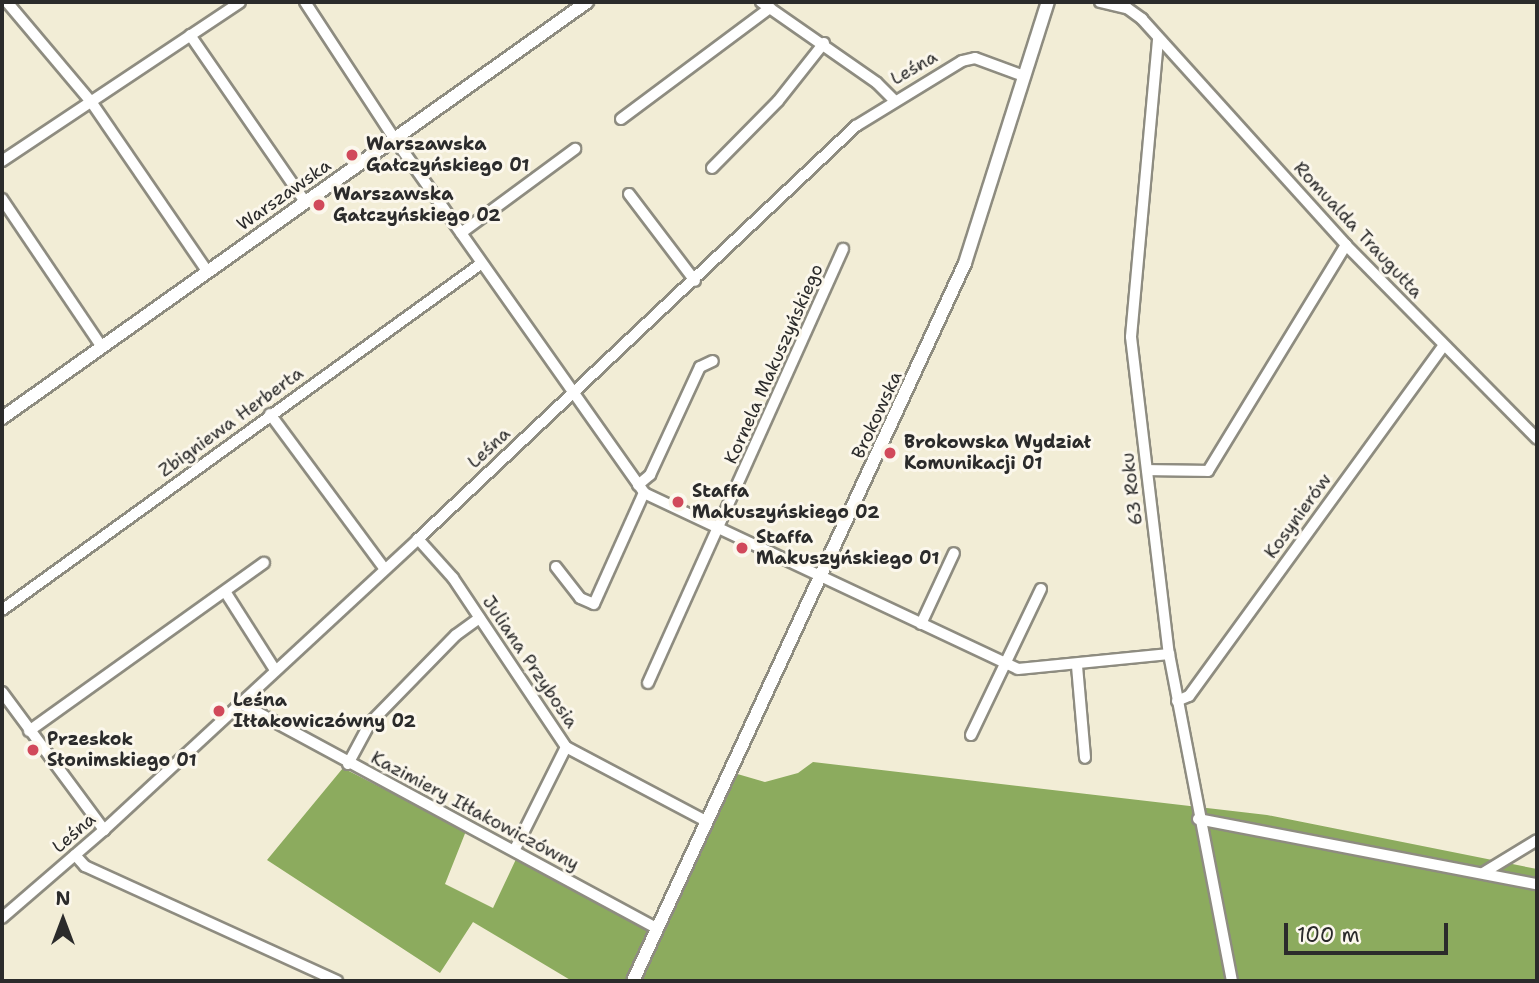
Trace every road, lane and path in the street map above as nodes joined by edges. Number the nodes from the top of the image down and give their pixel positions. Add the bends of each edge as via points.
1 (240, 2) edge
2 (305, 2) edge
3 (587, 2) edge
4 (1048, 2) edge
5 (1100, 2) edge
6 (7, 4) edge
7 (766, 5) edge
8 (1128, 5) edge
9 (190, 35) junction
10 (1158, 40) junction
11 (824, 43) junction
12 (1024, 76) junction
13 (894, 100) junction
14 (92, 103) junction
15 (621, 119) dead end
16 (394, 138) junction
17 (575, 149) dead end
18 (2, 161) edge
19 (712, 168) dead end
20 (629, 194) dead end
21 (2, 199) edge
22 (305, 202) junction
23 (461, 233) junction
24 (1346, 245) junction
25 (843, 249) dead end
26 (482, 263) junction
27 (207, 271) junction
28 (695, 281) junction
29 (1443, 345) junction
30 (102, 347) junction
31 (713, 361) dead end
32 (574, 391) junction
33 (270, 414) junction
34 (2, 418) edge
35 (1537, 439) edge
36 (1147, 470) junction
37 (641, 489) junction
38 (720, 530) junction
39 (418, 539) junction
40 (954, 553) dead end
41 (264, 563) dead end
42 (556, 567) dead end
43 (384, 568) junction
44 (820, 578) junction
45 (1041, 589) dead end
46 (226, 593) junction
47 (2, 610) edge
48 (479, 618) junction
49 (921, 624) junction
50 (1169, 654) junction
51 (1006, 664) junction
52 (1077, 666) junction
53 (275, 670) junction
54 (648, 683) dead end
55 (2, 692) edge
56 (1177, 701) junction
57 (240, 703) junction
58 (29, 731) junction
59 (971, 734) dead end
60 (566, 747) junction
61 (1085, 758) dead end
62 (348, 764) junction
63 (1198, 819) junction
64 (706, 821) junction
65 (104, 830) junction
66 (1537, 840) edge
67 (515, 849) junction
68 (75, 855) junction
69 (1483, 873) junction
70 (1537, 884) edge
71 (4, 911) edge
72 (658, 929) junction
73 (337, 981) edge
74 (633, 981) edge
75 (1232, 981) edge

1 - 9 street
2 - 16 street
3 - 16 street, Warszawska
4 - 12 street, Brokowska
5 - 8 street
6 - 14 street
7 - 11 street
7 - 15 street
8 - 10 street
9 - 14 street
9 - 22 street
10 - 24 street, Romualda Traugutta
10 - 36 street, 63 Roku via 1131,337
11 - 13 street
11 - 19 street via 778,101
12 - 13 street, Leśna via 975,58
12 - 44 street, Brokowska via 965,263
13 - 28 street, Leśna via 856,126
14 - 18 street
14 - 27 street
16 - 22 street, Warszawska
16 - 23 street
17 - 23 street
20 - 28 street
21 - 30 street
22 - 27 street, Warszawska
23 - 26 street
24 - 29 street, Romualda Traugutta
24 - 36 street via 1208,471
25 - 38 street, Kornela Makuszyńskiego
26 - 32 street
26 - 33 street, Zbigniewa Herberta
27 - 30 street, Warszawska
28 - 32 street, Leśna
29 - 35 street, Romualda Traugutta
29 - 56 street, Kosynierów via 1189,696
30 - 34 street, Warszawska
31 - 37 street via 700,367
32 - 37 street
32 - 39 street, Leśna
33 - 43 street
33 - 47 street, Zbigniewa Herberta
36 - 50 street, 63 Roku
37 - 38 street
37 - 42 street via 594,604 580,598
38 - 44 street
38 - 54 street, Kornela Makuszyńskiego
39 - 43 street, Leśna
39 - 48 street, Juliana Przybosia
40 - 49 street
41 - 46 street
43 - 53 street, Leśna
44 - 49 street
44 - 64 street, Brokowska
45 - 51 street
46 - 53 street
46 - 58 street
48 - 60 street, Juliana Przybosia
48 - 62 street via 456,635 370,723
49 - 51 street
50 - 52 street
50 - 56 street, 63 Roku
51 - 52 street via 1034,671
51 - 59 street
52 - 61 street
53 - 57 street, Leśna
55 - 58 street
56 - 63 street, 63 Roku
57 - 62 street, Kazimiery Iłłakowiczówny
57 - 65 street, Leśna
58 - 65 street
60 - 64 street, Juliana Przybosia
60 - 67 street
62 - 67 street, Kazimiery Iłłakowiczówny
63 - 69 street
63 - 75 street, 63 Roku
64 - 72 street, Brokowska
65 - 68 street, Leśna
66 - 69 street
67 - 72 street, Kazimiery Iłłakowiczówny
68 - 71 street, Leśna
68 - 73 street via 85,866
69 - 70 street
72 - 74 street, Brokowska

